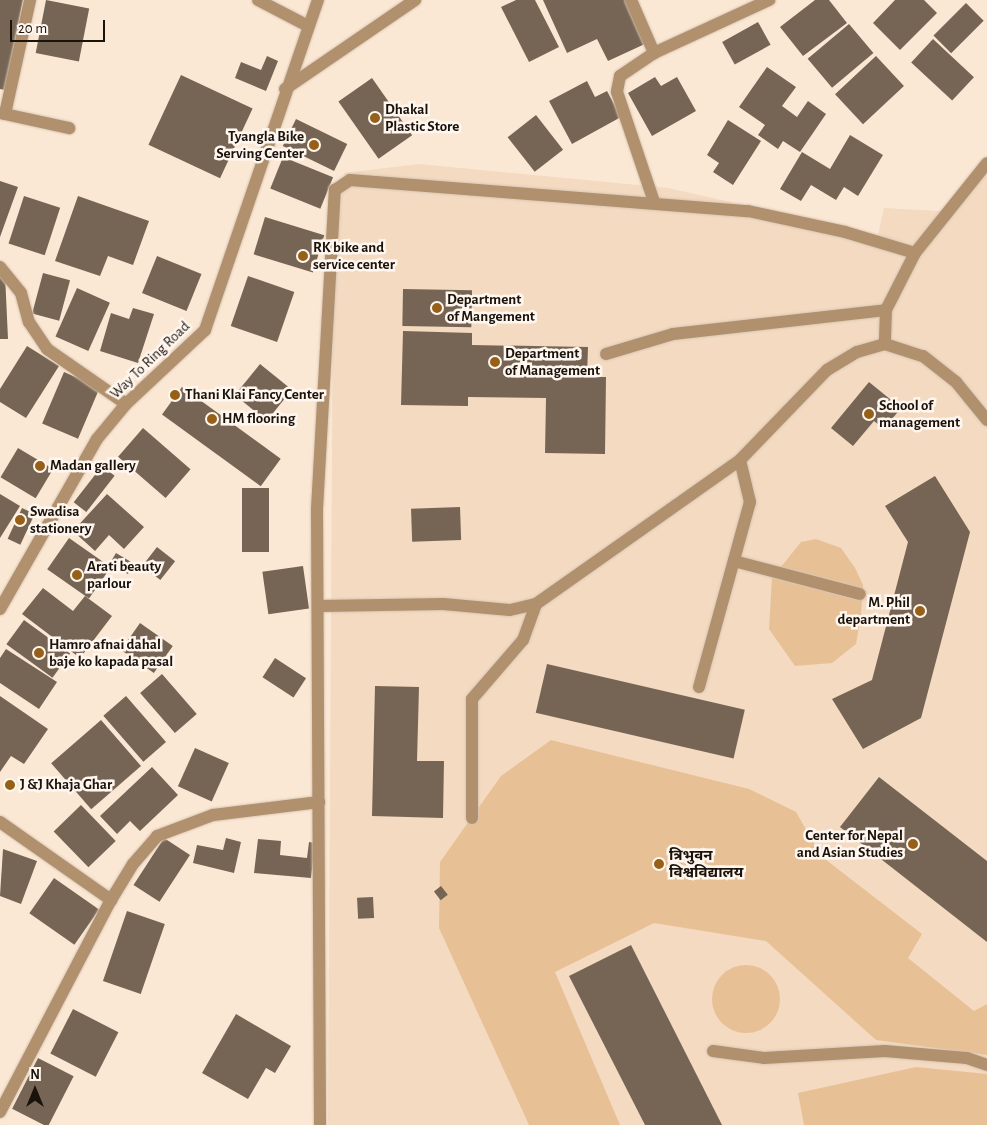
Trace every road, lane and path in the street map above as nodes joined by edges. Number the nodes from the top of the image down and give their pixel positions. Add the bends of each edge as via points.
1 (30, 0) edge
2 (258, 0) edge
3 (318, 0) edge
4 (415, 0) edge
5 (631, 0) edge
6 (769, 0) edge
7 (306, 25) junction
8 (654, 53) junction
9 (284, 89) junction
10 (2, 114) edge
11 (68, 128) dead end
12 (987, 163) edge
13 (654, 202) junction
14 (915, 253) junction
15 (0, 267) edge
16 (886, 310) junction
17 (885, 344) junction
18 (606, 354) dead end
19 (126, 404) junction
20 (987, 420) edge
21 (740, 460) junction
22 (734, 561) junction
23 (860, 594) dead end
24 (536, 604) junction
25 (320, 606) junction
26 (0, 609) edge
27 (699, 687) dead end
28 (319, 802) junction
29 (472, 818) dead end
30 (0, 822) edge
31 (111, 900) junction
32 (713, 1051) dead end
33 (987, 1065) edge
34 (0, 1112) edge
35 (320, 1125) edge

1 - 10 street
2 - 7 street
3 - 7 street, Way To Ring Road
4 - 9 street
5 - 8 street
6 - 8 street
7 - 9 street, Way To Ring Road
8 - 13 street via 620,76 617,92
9 - 19 street, Way To Ring Road via 206,330
10 - 11 street
12 - 14 street
13 - 14 street via 748,211 845,232
13 - 25 street via 340,182 332,196 326,288 316,509
14 - 16 street
15 - 19 street via 22,293 28,322 47,349
16 - 17 street
16 - 18 street via 673,334
17 - 20 street via 923,356 956,382
17 - 21 street via 857,352 827,370
19 - 26 street, Way To Ring Road via 97,439
21 - 22 street via 750,502
21 - 24 street
22 - 23 street
22 - 27 street
24 - 25 street via 510,610 443,604
24 - 29 street via 523,640 472,699
25 - 28 street
28 - 31 street via 213,814 158,836 133,864
28 - 35 street
30 - 31 street
31 - 34 street
32 - 33 street via 764,1058 885,1051 967,1058

